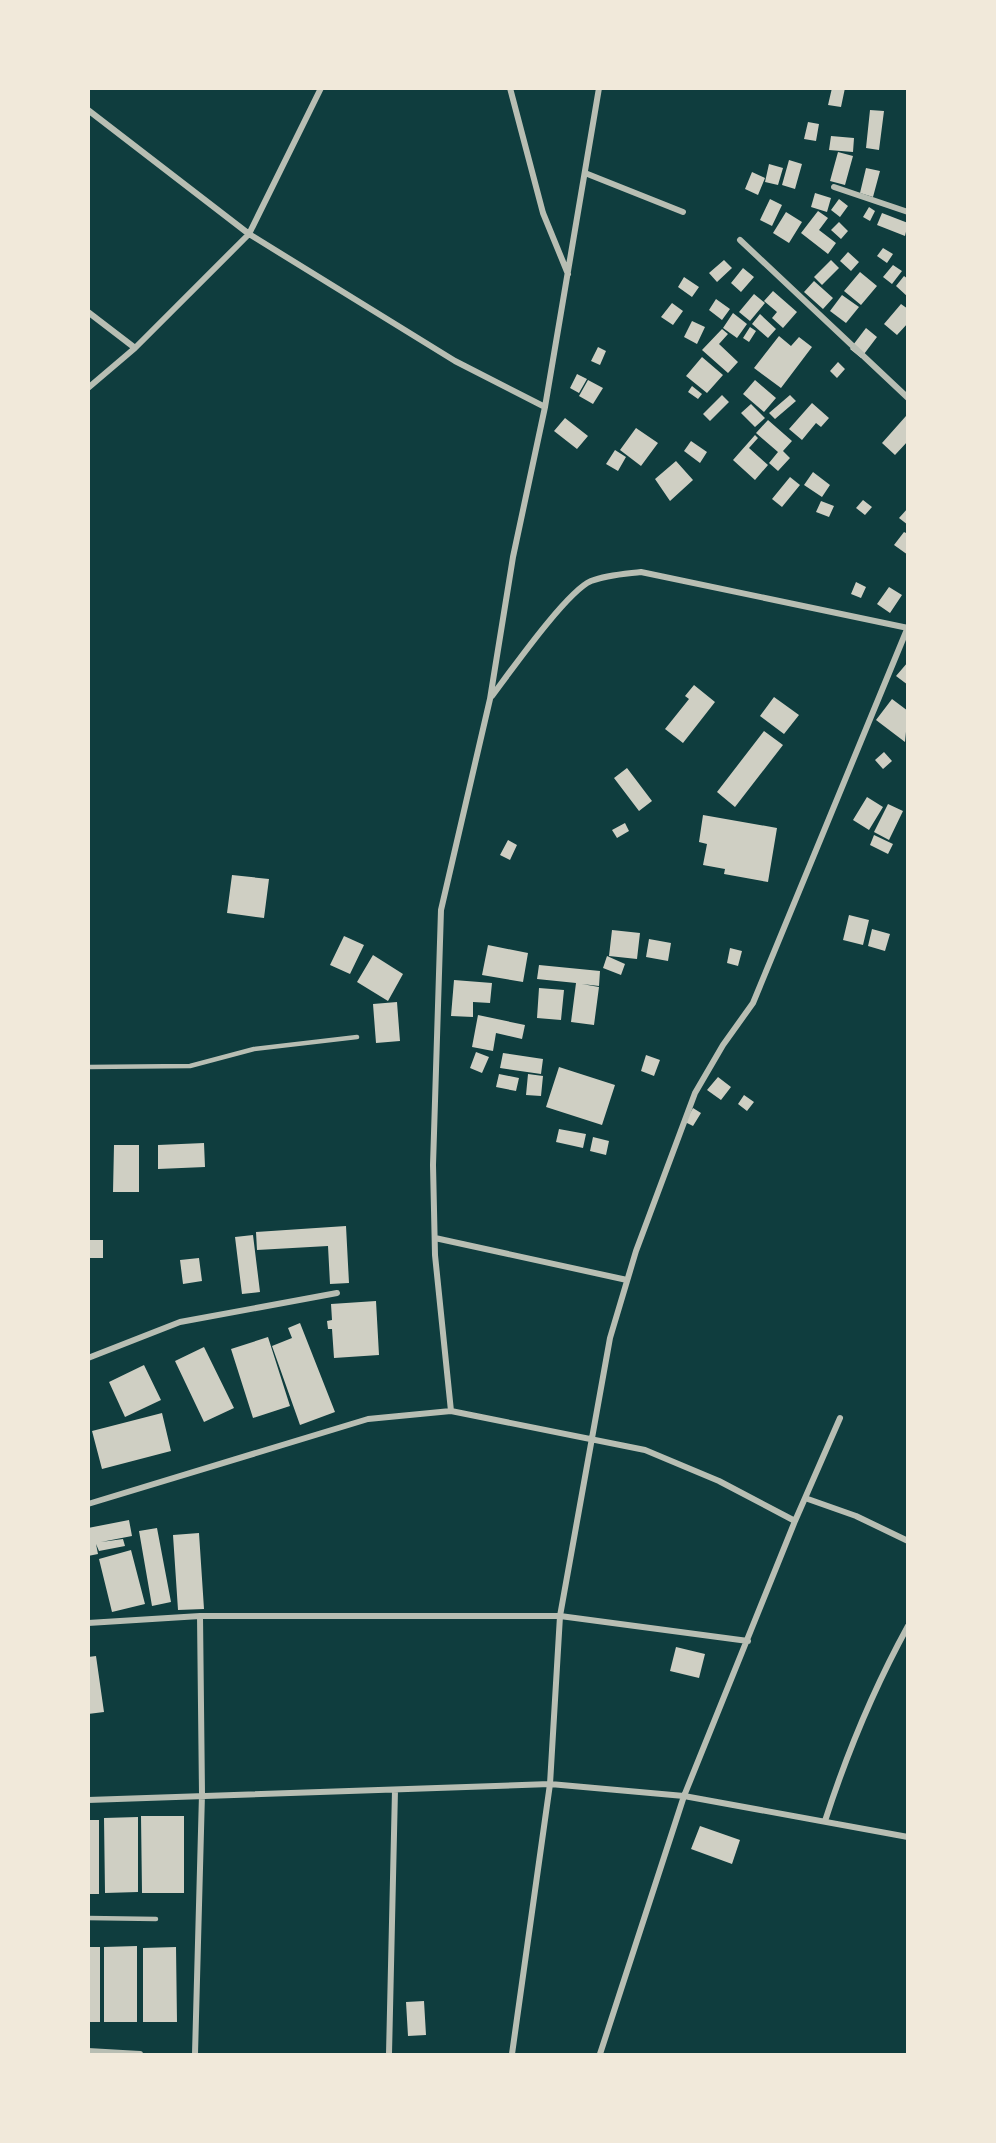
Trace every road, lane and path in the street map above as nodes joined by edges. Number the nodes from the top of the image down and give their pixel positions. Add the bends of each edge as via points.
1 (321, 88) edge
2 (510, 88) edge
3 (600, 88) edge
4 (88, 110) edge
5 (585, 173) junction
6 (834, 187) dead end
7 (683, 212) dead end
8 (908, 212) edge
9 (249, 234) junction
10 (740, 240) dead end
11 (569, 274) junction
12 (88, 312) edge
13 (135, 348) junction
14 (88, 388) edge
15 (908, 398) edge
16 (545, 407) junction
17 (907, 628) edge
18 (490, 699) junction
19 (357, 1037) dead end
20 (88, 1067) edge
21 (435, 1238) junction
22 (627, 1280) junction
23 (337, 1293) dead end
24 (88, 1358) edge
25 (451, 1411) junction
26 (840, 1418) dead end
27 (591, 1439) junction
28 (805, 1498) junction
29 (88, 1504) edge
30 (795, 1521) junction
31 (908, 1541) edge
32 (200, 1616) junction
33 (560, 1616) junction
34 (88, 1623) edge
35 (908, 1626) edge
36 (748, 1641) junction
37 (550, 1784) junction
38 (394, 1791) junction
39 (202, 1794) junction
40 (684, 1796) junction
41 (88, 1800) edge
42 (825, 1821) junction
43 (908, 1837) edge
44 (88, 1918) edge
45 (156, 1919) dead end
46 (88, 2051) edge
47 (140, 2055) edge
48 (195, 2055) edge
49 (389, 2055) edge
50 (512, 2055) edge
51 (600, 2055) edge

1 - 9 street
2 - 11 street via 543,213
3 - 5 street
4 - 9 street
5 - 7 street
5 - 11 street
6 - 8 street
9 - 13 street
9 - 16 street via 455,361
10 - 15 street
11 - 16 street
12 - 13 street
13 - 14 street
16 - 18 street via 513,557
17 - 18 street via 642,572 614,576 589,582 561,608
17 - 22 street via 753,1003 695,1094
18 - 21 street via 441,910 433,1165
19 - 20 lane via 255,1049 190,1066
21 - 22 street
21 - 25 street
22 - 27 street via 610,1338
23 - 24 street via 180,1322
25 - 27 street
25 - 29 street via 368,1419
26 - 28 street
27 - 30 street via 645,1449 719,1481
27 - 33 street
28 - 30 street
28 - 31 street via 856,1516
30 - 36 street
32 - 33 street
32 - 34 street
32 - 39 street
33 - 36 street
33 - 37 street
35 - 42 street via 846,1758
36 - 40 street
37 - 38 street
37 - 40 street
37 - 50 street
38 - 39 street
38 - 49 street
39 - 41 street
39 - 48 street
40 - 42 street
40 - 51 street
42 - 43 street
44 - 45 lane
46 - 47 street

